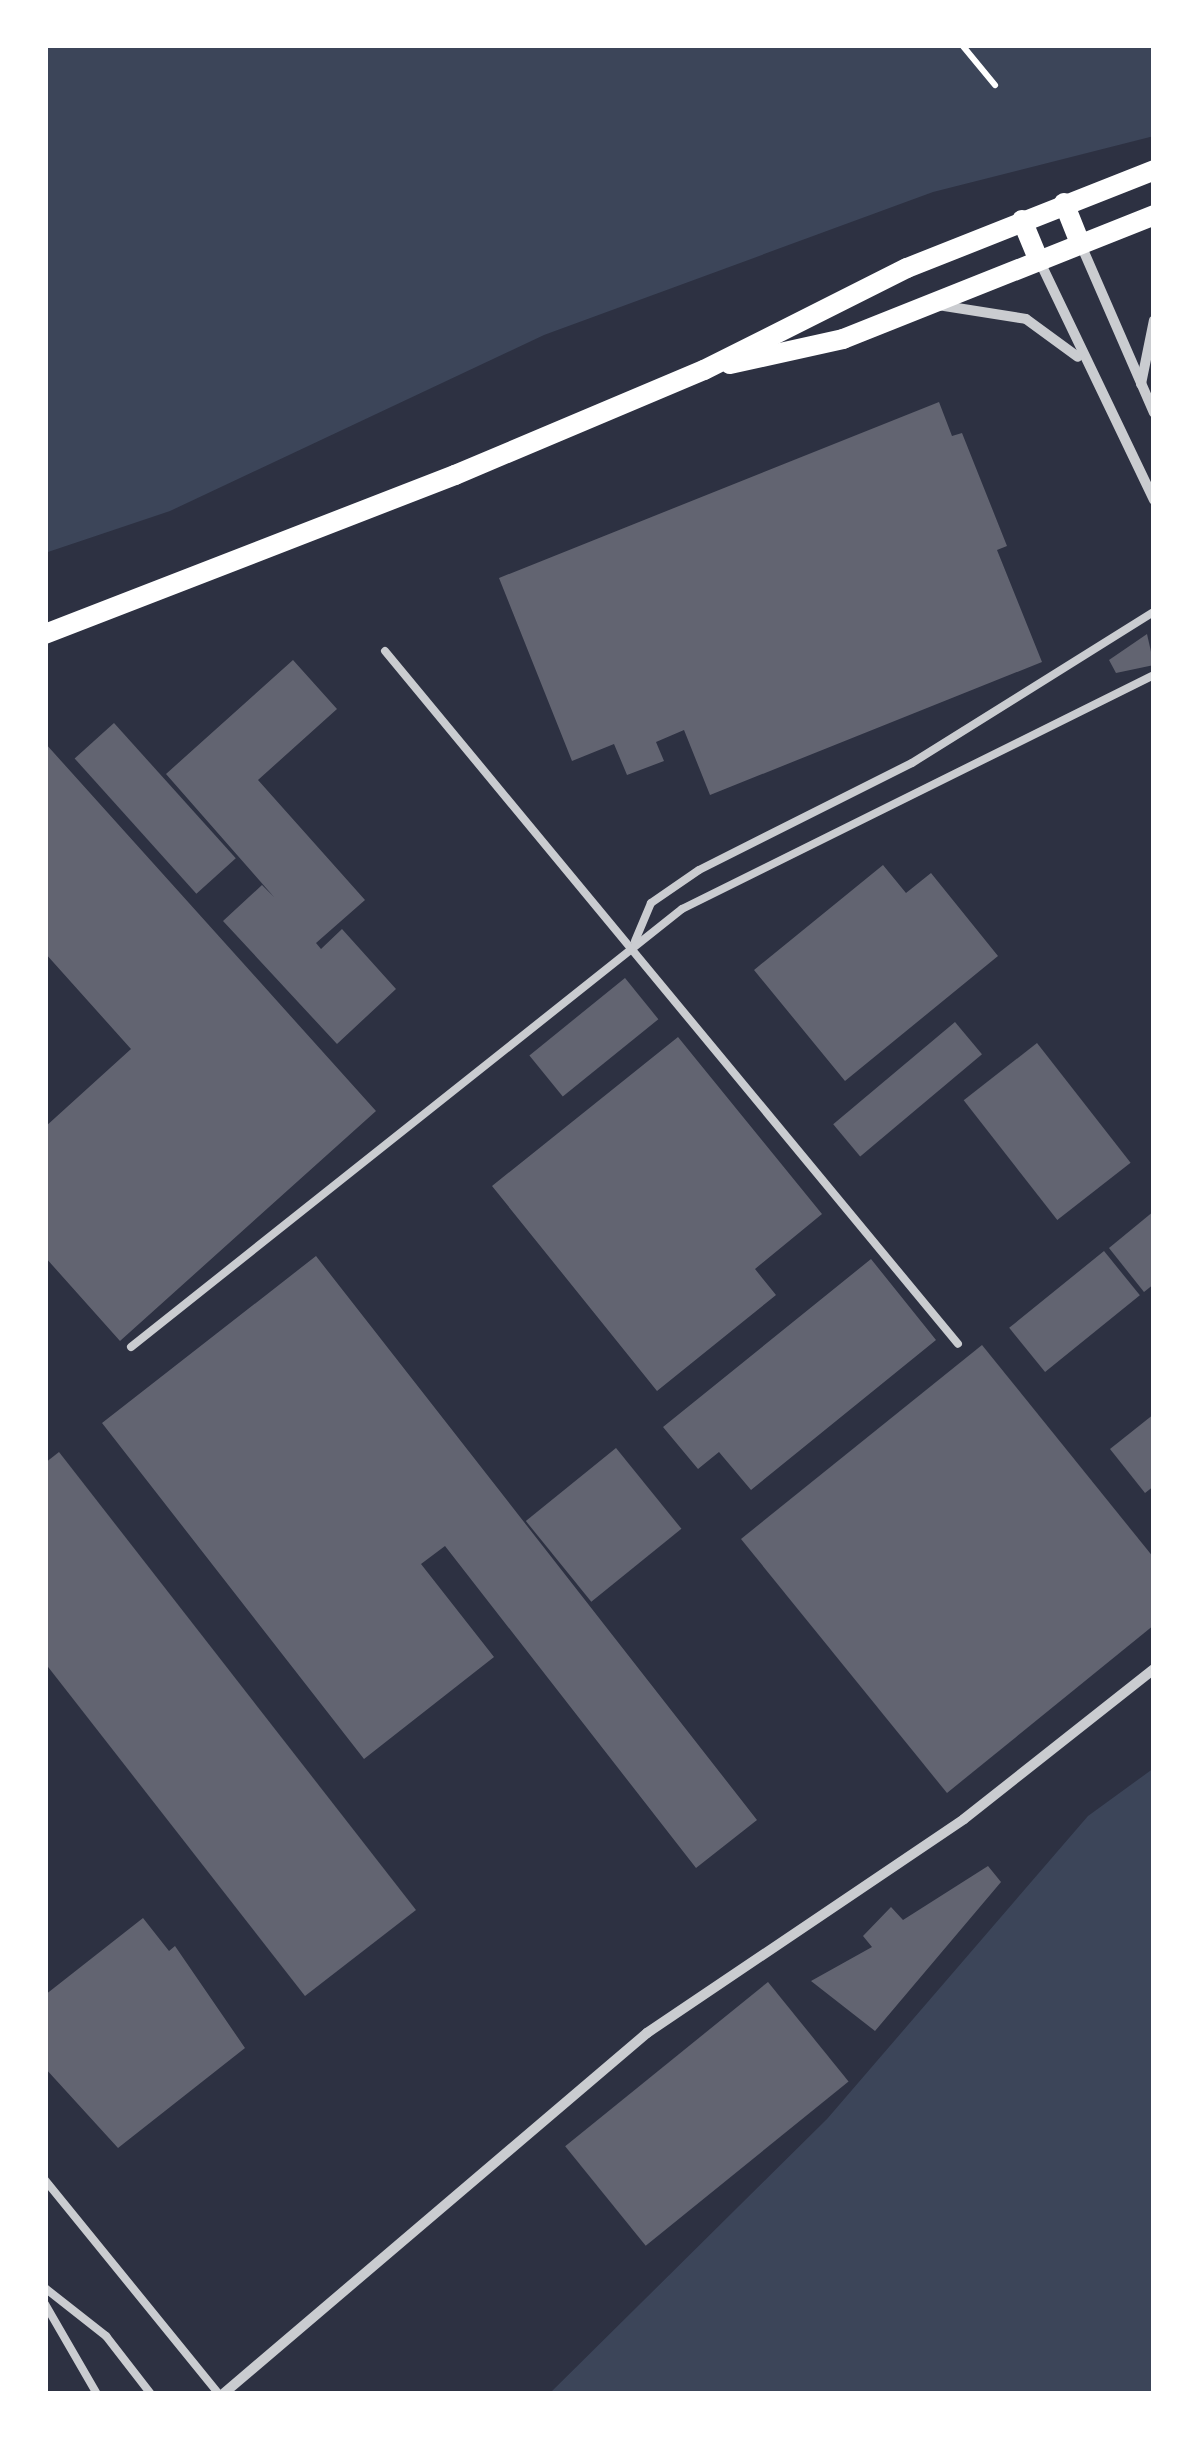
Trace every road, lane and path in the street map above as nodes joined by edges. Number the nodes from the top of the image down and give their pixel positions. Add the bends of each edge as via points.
1 (962, 45) edge
2 (996, 85) dead end
3 (1154, 170) edge
4 (1064, 204) junction
5 (1154, 215) edge
6 (1022, 220) junction
7 (1080, 243) junction
8 (1040, 261) junction
9 (938, 305) junction
10 (1154, 320) edge
11 (1081, 359) junction
12 (704, 370) junction
13 (1140, 385) junction
14 (1154, 414) edge
15 (1154, 500) edge
16 (1154, 612) edge
17 (45, 634) edge
18 (386, 651) dead end
19 (1154, 676) edge
20 (633, 945) junction
21 (958, 1344) dead end
22 (131, 1347) dead end
23 (1154, 1669) edge
24 (45, 2180) edge
25 (45, 2288) edge
26 (45, 2304) edge
27 (97, 2394) edge
28 (151, 2394) edge
29 (221, 2394) edge

1 - 2 path
3 - 4 main road
4 - 6 main road
4 - 7 main road
5 - 7 main road
6 - 8 main road
6 - 12 main road via 827,303
7 - 8 main road
7 - 13 street
8 - 9 main road
8 - 11 street
9 - 11 street via 1026,319
9 - 12 main road via 843,339
10 - 13 street
11 - 15 street
12 - 17 main road
13 - 14 street
16 - 20 lane via 912,763 699,870 651,904
18 - 20 lane
19 - 20 lane via 724,887
20 - 21 lane
20 - 22 lane
23 - 29 street via 964,1819 647,2033
24 - 29 lane
25 - 28 lane via 106,2336
26 - 27 lane

